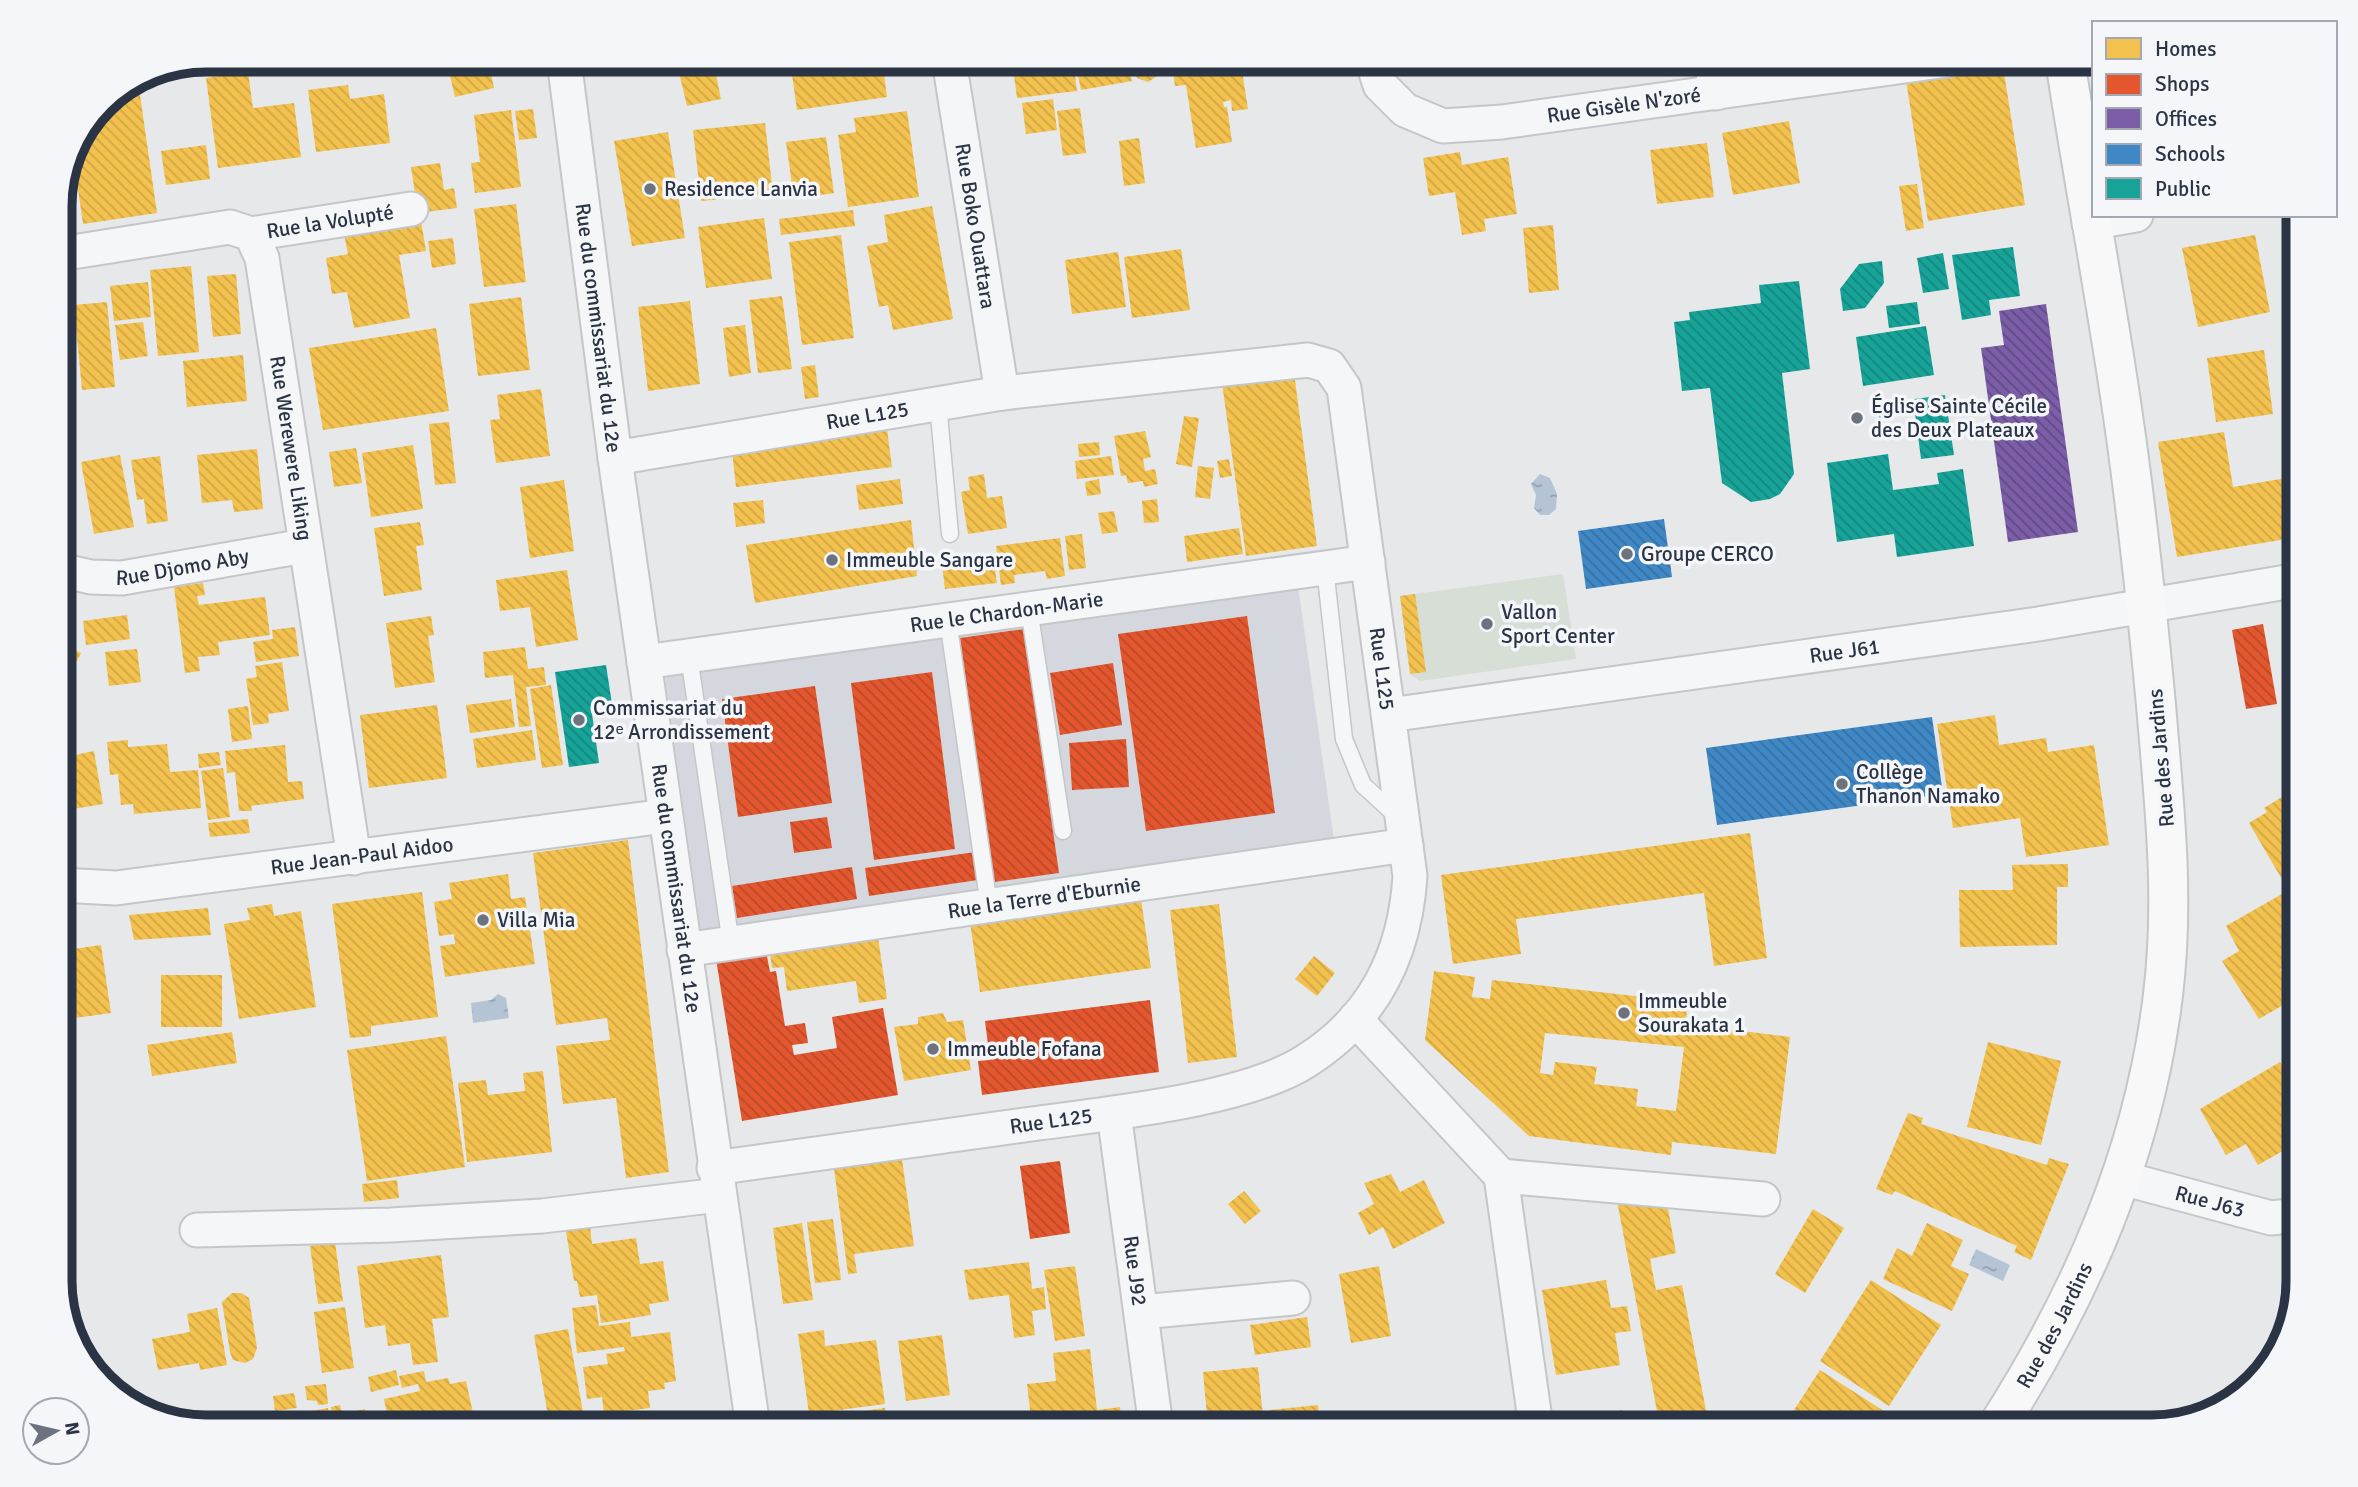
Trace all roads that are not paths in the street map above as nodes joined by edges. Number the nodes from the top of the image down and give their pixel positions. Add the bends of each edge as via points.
1 (566, 72) edge
2 (951, 72) edge
3 (1376, 72) edge
4 (1713, 72) edge
5 (1864, 72) edge
6 (2067, 72) edge
7 (1716, 93) junction
8 (411, 209) dead end
9 (2124, 217) edge
10 (2089, 223) junction
11 (251, 234) junction
12 (72, 252) edge
13 (1002, 393) junction
14 (938, 404) junction
15 (615, 458) junction
16 (950, 534) dead end
17 (304, 546) junction
18 (1367, 562) junction
19 (1325, 568) junction
20 (72, 573) edge
21 (2286, 582) edge
22 (2148, 606) junction
23 (1029, 609) junction
24 (948, 620) junction
25 (689, 656) junction
26 (644, 662) junction
27 (1389, 715) junction
28 (665, 816) junction
29 (1063, 831) dead end
30 (1404, 834) junction
31 (354, 858) junction
32 (72, 886) edge
33 (989, 906) junction
34 (731, 944) junction
35 (684, 950) junction
36 (1355, 1019) junction
37 (1114, 1113) junction
38 (1501, 1175) junction
39 (2122, 1178) junction
40 (717, 1181) junction
41 (1763, 1199) dead end
42 (2286, 1216) edge
43 (197, 1230) dead end
44 (1293, 1298) dead end
45 (1141, 1312) junction
46 (751, 1415) edge
47 (1154, 1415) edge
48 (1534, 1415) edge
49 (2004, 1415) edge

1 - 15 street, Rue du commissariat du 12e
2 - 13 street, Rue Boko Ouattara
3 - 7 street, Rue Gisèle N'zoré via 1380,85 1405,110 1443,126
4 - 7 street
5 - 7 street, Rue Gisèle N'zoré
6 - 10 main road, Rue des Jardins
8 - 11 street, Rue la Volupté
9 - 10 street
10 - 22 main road, Rue des Jardins via 2123,414
11 - 12 street via 230,228
11 - 17 street, Rue Werewere Liking via 262,258
13 - 14 street, Rue L125
13 - 18 street, Rue L125 via 1308,360 1329,366 1344,388
14 - 15 street, Rue L125
14 - 16 lane
15 - 26 street, Rue du commissariat du 12e
17 - 20 street, Rue Djomo Aby via 122,578
17 - 31 street, Rue Werewere Liking
18 - 19 street, Rue le Chardon-Marie
18 - 27 street, Rue L125
19 - 23 street, Rue le Chardon-Marie
19 - 30 lane via 1344,739 1363,785
21 - 22 street, Rue J61
22 - 27 street, Rue J61
22 - 39 main road, Rue des Jardins via 2167,823 2169,911 2163,995 2149,1080
23 - 24 street, Rue le Chardon-Marie
23 - 29 lane
24 - 25 street, Rue le Chardon-Marie
24 - 33 lane
25 - 26 street, Rue le Chardon-Marie
25 - 34 lane
26 - 28 street, Rue du commissariat du 12e
27 - 30 street, Rue L125
28 - 31 street, Rue Jean-Paul Aidoo
28 - 35 street, Rue du commissariat du 12e
30 - 33 street, Rue la Terre d'Eburnie
30 - 36 street, Rue L125 via 1410,876 1407,914 1395,956 1373,999
31 - 32 street, Rue Jean-Paul Aidoo via 116,888
33 - 34 street, Rue la Terre d'Eburnie
34 - 35 street, Rue la Terre d'Eburnie
35 - 40 street, Rue du commissariat du 12e
36 - 37 street, Rue L125 via 1304,1062 1260,1082
36 - 38 street
37 - 40 street, Rue L125
37 - 45 street, Rue J92
38 - 41 street
38 - 48 street
39 - 42 street, Rue J63 via 2271,1218
39 - 49 main road, Rue des Jardins via 2094,1254
40 - 43 street, Rue L125 via 542,1216
40 - 46 street, Rue du commissariat du 12e
44 - 45 street
45 - 47 street, Rue J92

